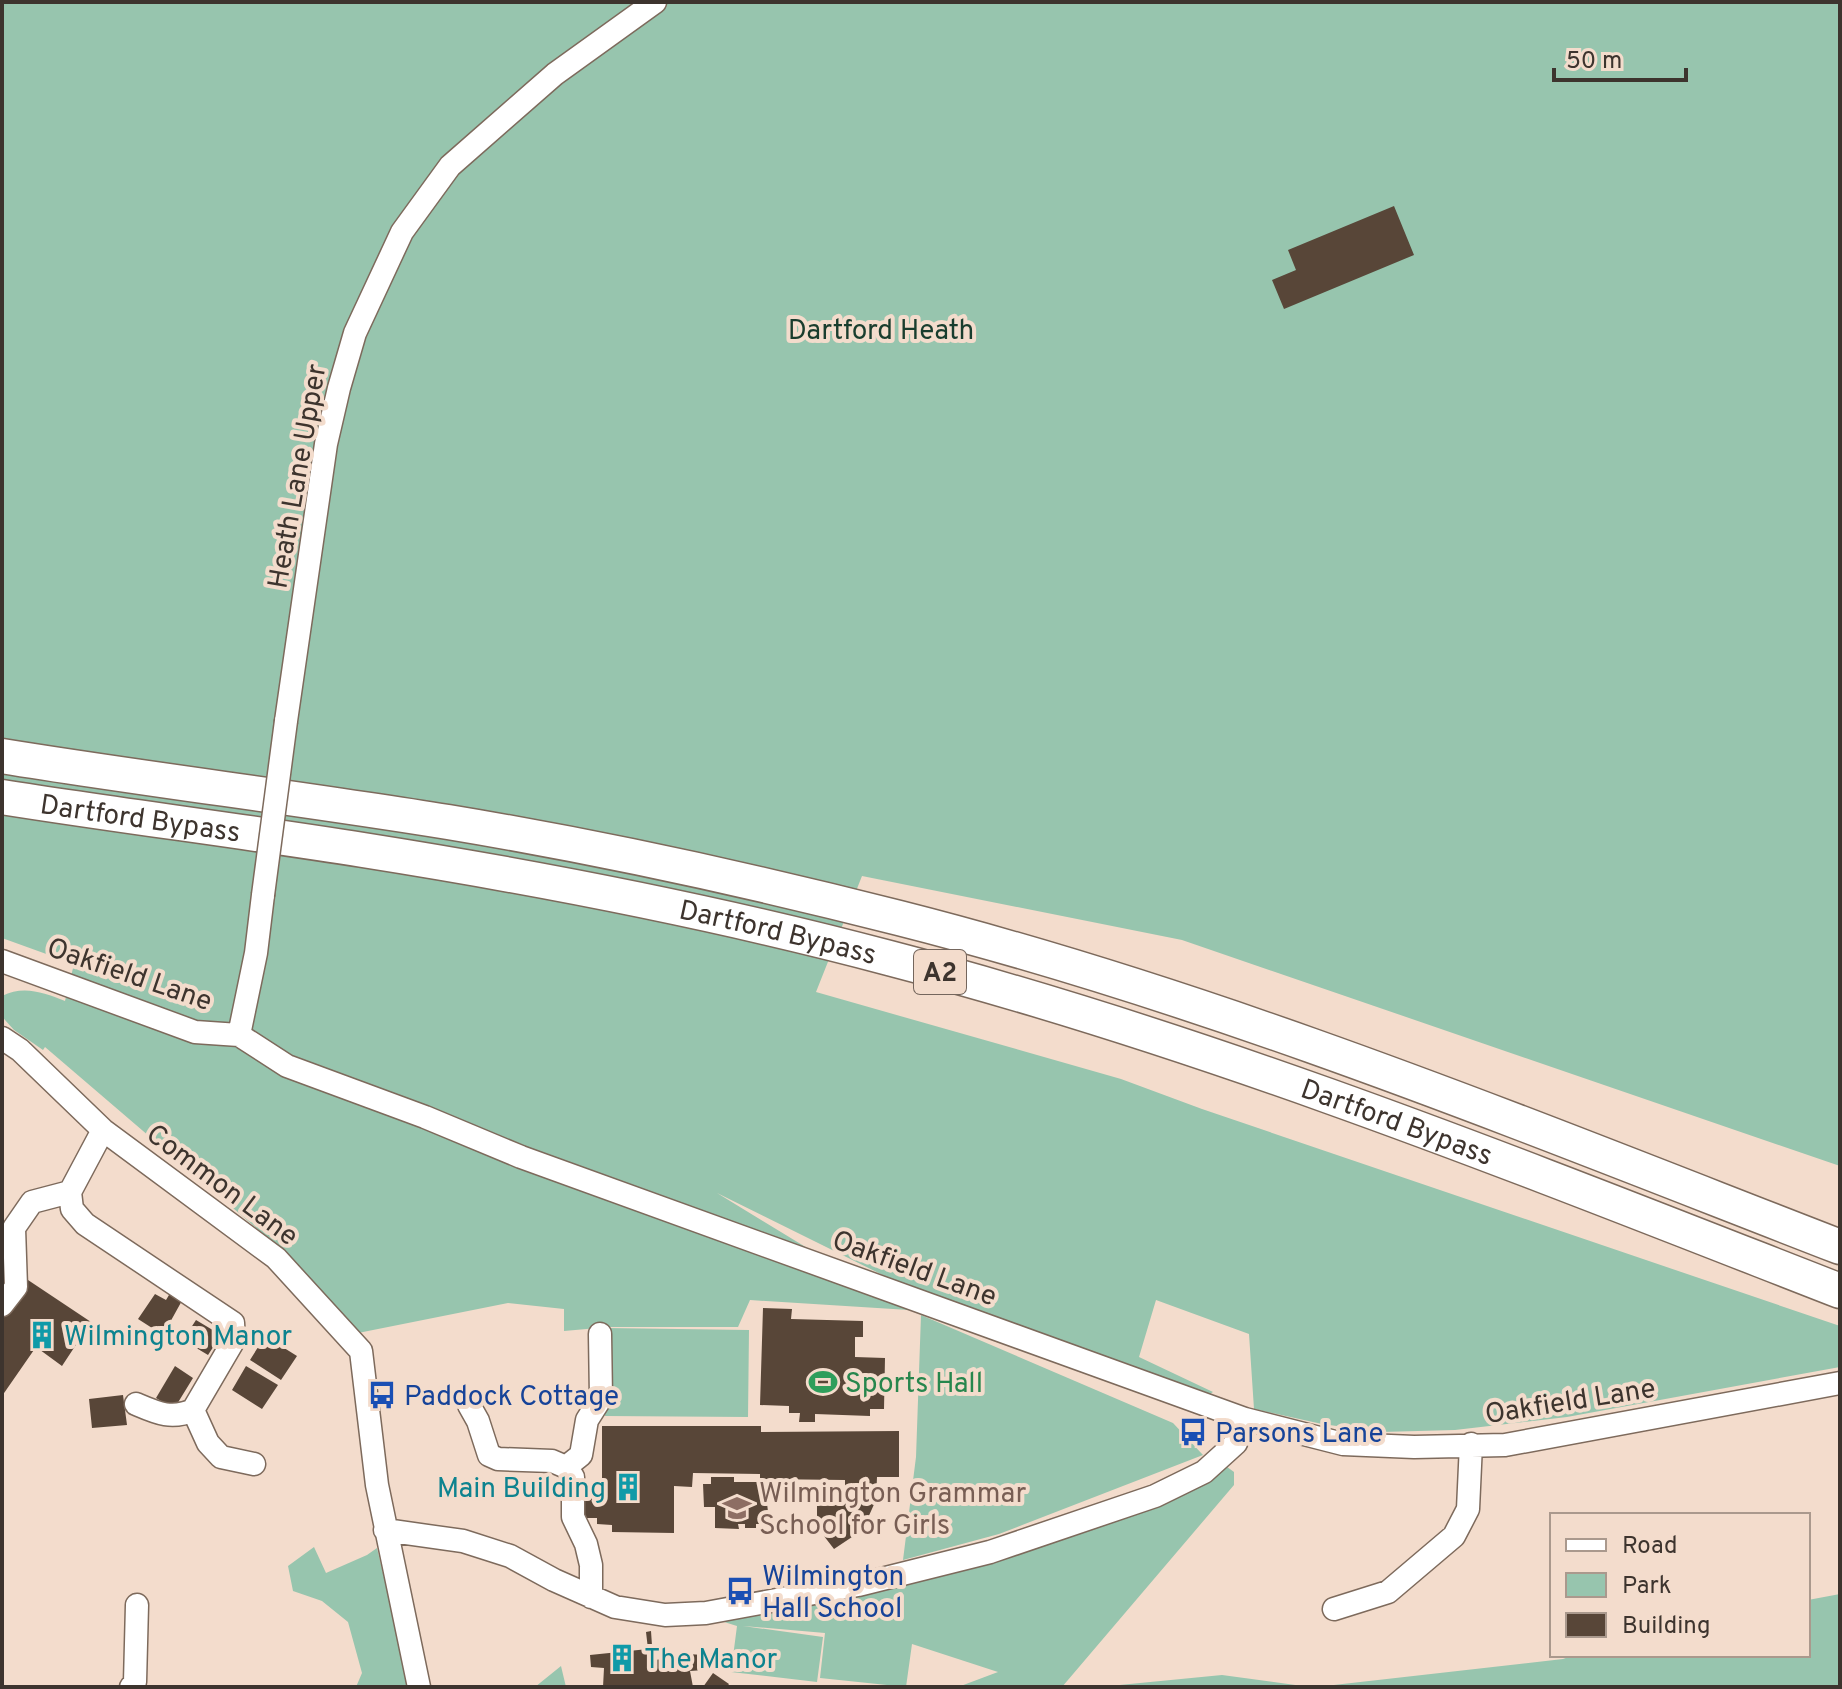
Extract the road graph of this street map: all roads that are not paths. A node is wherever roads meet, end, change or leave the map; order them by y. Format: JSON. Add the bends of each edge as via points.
{"nodes":[{"id":1,"x":655,"y":2,"type":"edge"},
{"id":2,"x":2,"y":756,"type":"edge"},
{"id":3,"x":2,"y":797,"type":"edge"},
{"id":4,"x":2,"y":962,"type":"edge"},
{"id":5,"x":239,"y":1035,"type":"junction"},
{"id":6,"x":2,"y":1038,"type":"edge"},
{"id":7,"x":103,"y":1130,"type":"junction"},
{"id":8,"x":70,"y":1192,"type":"junction"},
{"id":9,"x":1840,"y":1247,"type":"edge"},
{"id":10,"x":1840,"y":1291,"type":"edge"},
{"id":11,"x":2,"y":1305,"type":"edge"},
{"id":12,"x":600,"y":1334,"type":"dead end"},
{"id":13,"x":1840,"y":1383,"type":"edge"},
{"id":14,"x":136,"y":1404,"type":"dead end"},
{"id":15,"x":469,"y":1405,"type":"dead end"},
{"id":16,"x":193,"y":1410,"type":"junction"},
{"id":17,"x":1245,"y":1419,"type":"junction"},
{"id":18,"x":1471,"y":1444,"type":"junction"},
{"id":19,"x":254,"y":1464,"type":"dead end"},
{"id":20,"x":566,"y":1467,"type":"junction"},
{"id":21,"x":385,"y":1530,"type":"junction"},
{"id":22,"x":591,"y":1597,"type":"junction"},
{"id":23,"x":137,"y":1605,"type":"dead end"},
{"id":24,"x":1334,"y":1609,"type":"dead end"},
{"id":25,"x":131,"y":1687,"type":"edge"},
{"id":26,"x":419,"y":1687,"type":"edge"}],
"edges":[{"from":1,"to":5,"type":"street","name":"Heath Lane Upper","bridge":true,"via":[[555,74],[450,166],[402,232],[355,333],[326,444],[256,953]]},
{"from":2,"to":9,"type":"highway","name":"Dartford Bypass","number":"A2","via":[[563,843],[901,918],[1294,1038]]},
{"from":3,"to":10,"type":"highway","name":"Dartford Bypass","number":"A2","via":[[362,850],[612,894],[889,957],[1136,1030],[1386,1116]]},
{"from":4,"to":5,"type":"street","name":"Oakfield Lane","via":[[195,1032]]},
{"from":5,"to":17,"type":"street","name":"Oakfield Lane","via":[[287,1066],[521,1157]]},
{"from":6,"to":7,"type":"street","name":"Common Lane"},
{"from":7,"to":8,"type":"street"},
{"from":7,"to":21,"type":"street","name":"Common Lane","via":[[276,1258],[361,1351]]},
{"from":8,"to":11,"type":"street","via":[[32,1202],[14,1228],[16,1287]]},
{"from":8,"to":16,"type":"street","via":[[72,1209],[85,1224],[233,1323],[234,1340]]},
{"from":12,"to":20,"type":"street","via":[[601,1398],[587,1420],[581,1455]]},
{"from":13,"to":18,"type":"street","name":"Oakfield Lane","via":[[1505,1445]]},
{"from":14,"to":16,"type":"street","via":[[161,1415],[180,1417]]},
{"from":15,"to":20,"type":"street","via":[[489,1455]]},
{"from":16,"to":19,"type":"street","via":[[208,1443],[221,1457]]},
{"from":17,"to":18,"type":"street","name":"Oakfield Lane","via":[[1343,1444]]},
{"from":17,"to":22,"type":"street","via":[[1236,1443],[1204,1472],[1155,1496],[990,1552],[858,1585],[706,1613],[665,1615],[615,1607]]},
{"from":18,"to":24,"type":"street","via":[[1468,1509],[1456,1533],[1388,1592]]},
{"from":20,"to":22,"type":"street","via":[[573,1477],[573,1517],[591,1565]]},
{"from":21,"to":22,"type":"street","via":[[463,1541],[510,1556]]},
{"from":21,"to":26,"type":"street","name":"Common Lane"},
{"from":23,"to":25,"type":"street"}]}
